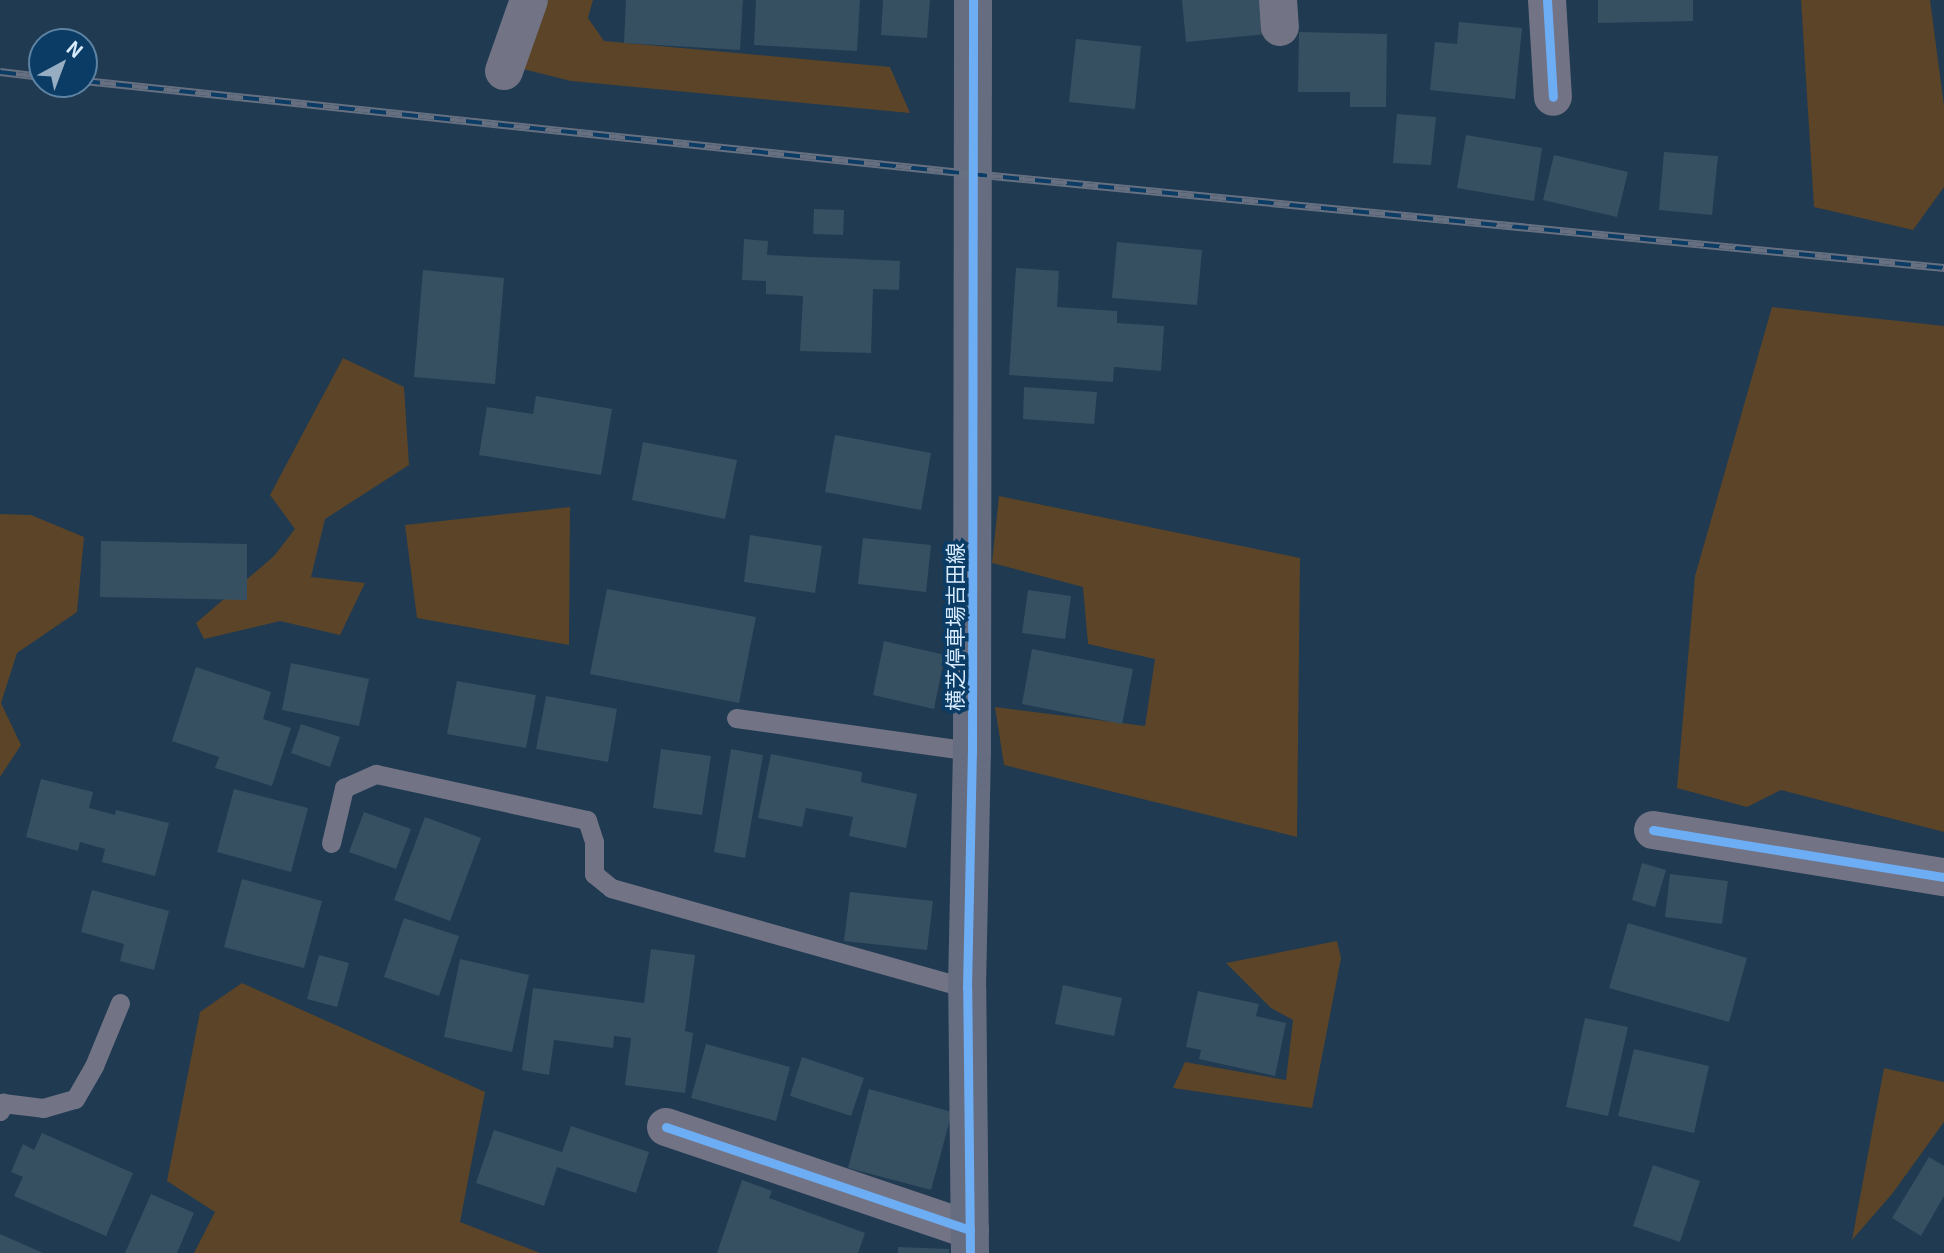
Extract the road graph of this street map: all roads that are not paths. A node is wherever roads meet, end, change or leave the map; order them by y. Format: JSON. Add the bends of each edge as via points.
{"nodes":[{"id":1,"x":529,"y":0,"type":"edge"},
{"id":2,"x":973,"y":0,"type":"edge"},
{"id":3,"x":1548,"y":0,"type":"edge"},
{"id":4,"x":504,"y":71,"type":"dead end"},
{"id":5,"x":1553,"y":97,"type":"dead end"},
{"id":6,"x":736,"y":718,"type":"dead end"},
{"id":7,"x":972,"y":751,"type":"junction"},
{"id":8,"x":1653,"y":830,"type":"dead end"},
{"id":9,"x":331,"y":843,"type":"dead end"},
{"id":10,"x":1944,"y":877,"type":"edge"},
{"id":11,"x":967,"y":988,"type":"junction"},
{"id":12,"x":120,"y":1003,"type":"dead end"},
{"id":13,"x":0,"y":1111,"type":"edge"},
{"id":14,"x":666,"y":1127,"type":"dead end"},
{"id":15,"x":970,"y":1241,"type":"edge"}],
"edges":[{"from":1,"to":4,"type":"street"},
{"from":2,"to":7,"type":"main road","name":"横芝停車場吉田線"},
{"from":3,"to":5,"type":"street"},
{"from":6,"to":7,"type":"lane"},
{"from":7,"to":11,"type":"main road","name":"横芝停車場吉田線"},
{"from":8,"to":10,"type":"street"},
{"from":9,"to":11,"type":"lane","via":[[344,788],[376,774],[587,820],[594,842],[594,874],[611,888]]},
{"from":11,"to":15,"type":"main road","name":"横芝停車場吉田線"},
{"from":12,"to":13,"type":"lane","via":[[75,1099],[43,1108],[4,1103]]},
{"from":14,"to":15,"type":"street"}]}
